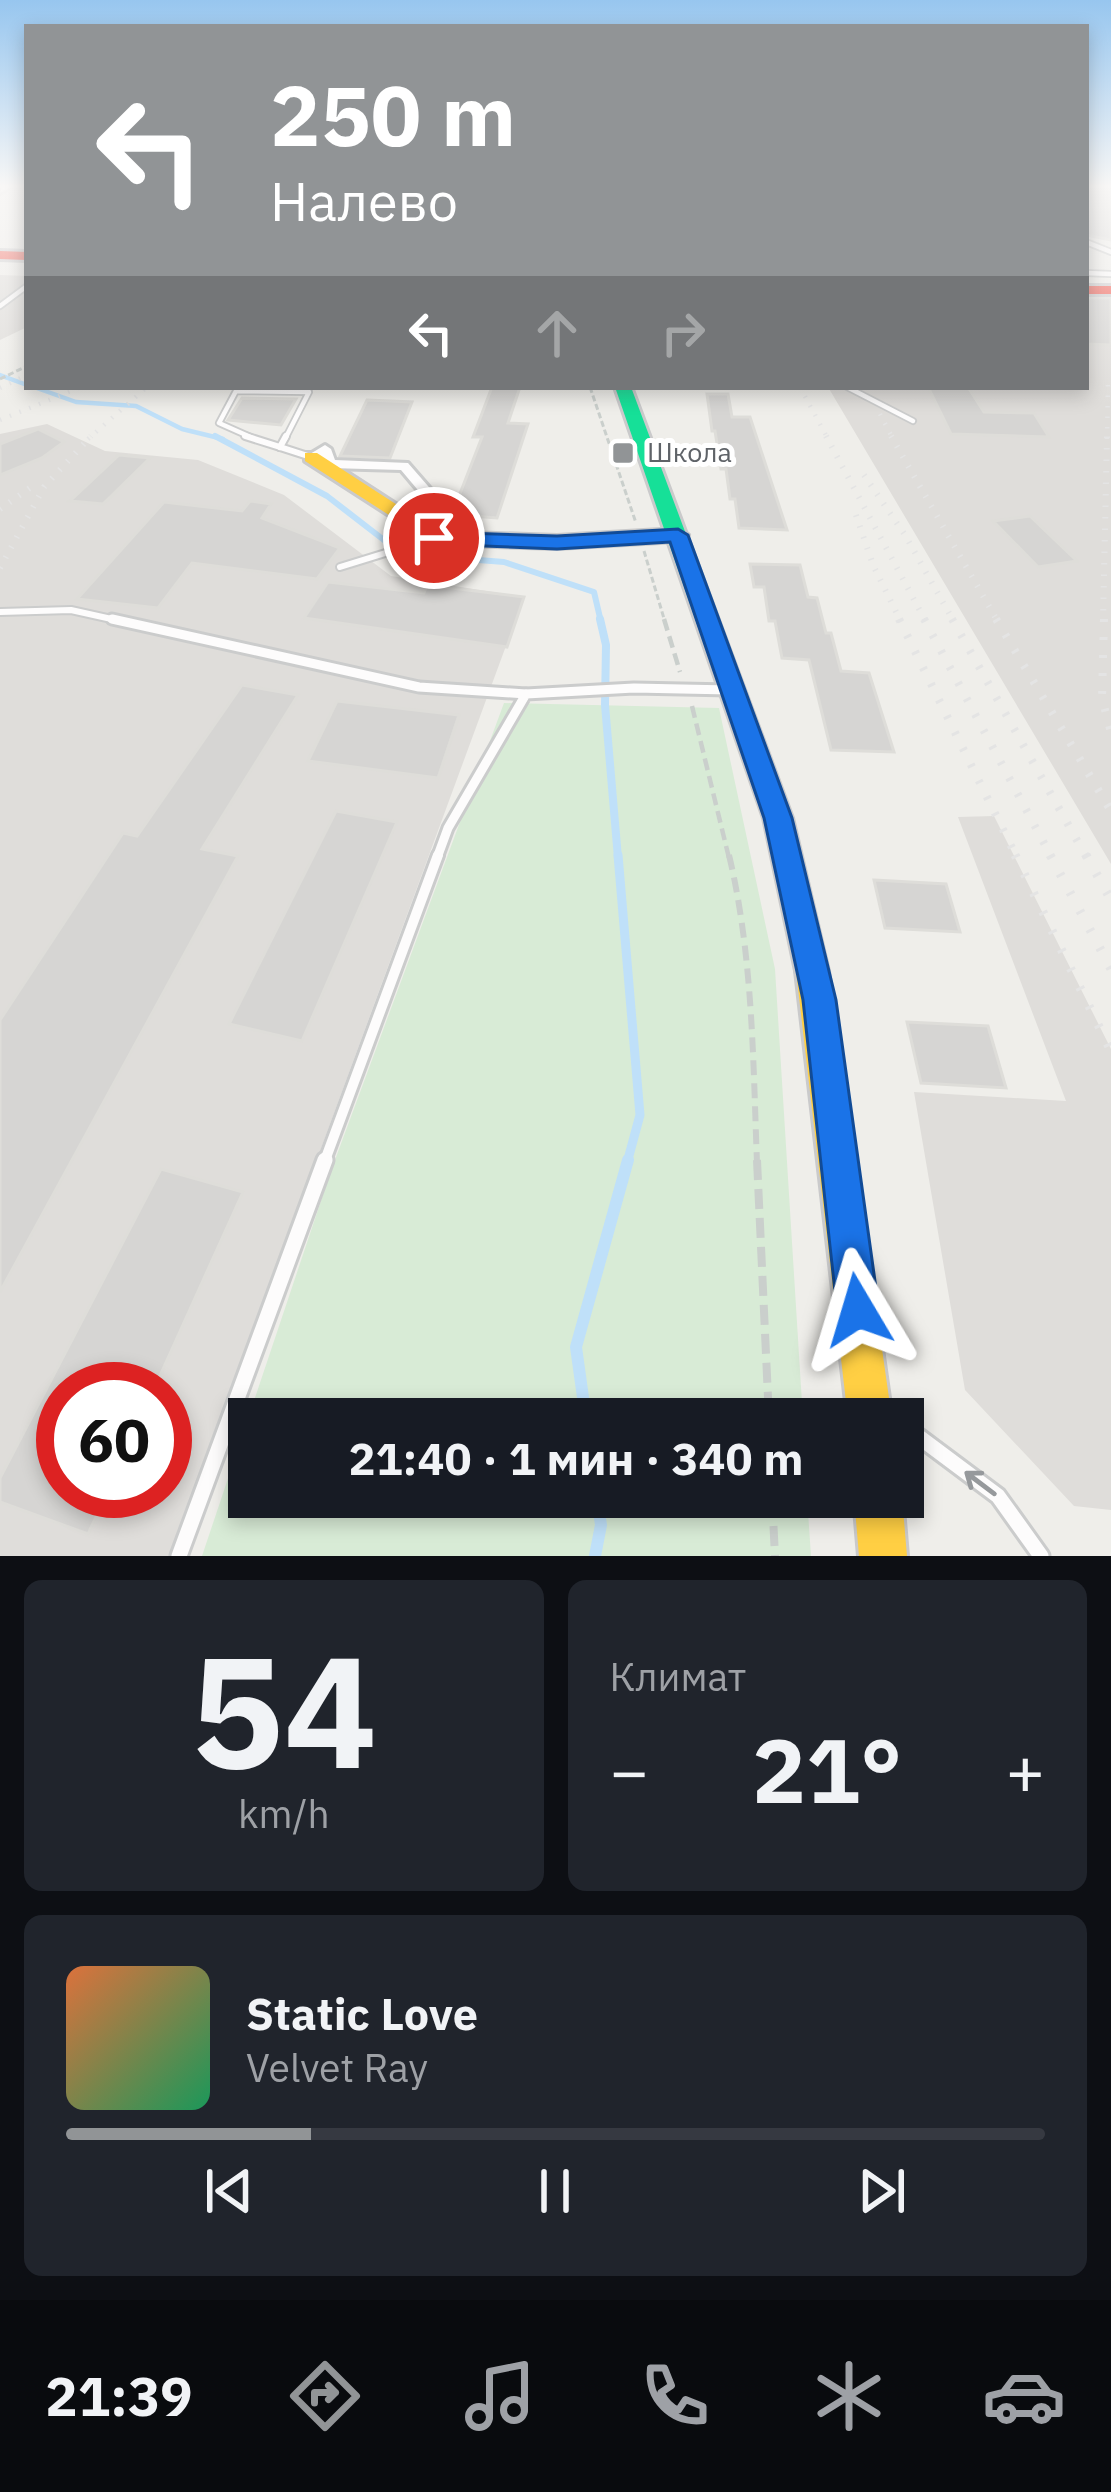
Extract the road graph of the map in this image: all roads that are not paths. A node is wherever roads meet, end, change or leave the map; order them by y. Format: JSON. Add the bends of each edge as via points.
{"nodes":[{"id":1,"x":624,"y":390,"type":"edge"},
{"id":2,"x":854,"y":390,"type":"edge"},
{"id":3,"x":913,"y":421,"type":"dead end"},
{"id":4,"x":280,"y":448,"type":"dead end"},
{"id":5,"x":311,"y":458,"type":"junction"},
{"id":6,"x":678,"y":535,"type":"junction"},
{"id":7,"x":432,"y":536,"type":"junction"},
{"id":8,"x":340,"y":567,"type":"dead end"},
{"id":9,"x":0,"y":612,"type":"edge"},
{"id":10,"x":734,"y":691,"type":"junction"},
{"id":11,"x":526,"y":694,"type":"junction"},
{"id":12,"x":868,"y":1398,"type":"edge"},
{"id":13,"x":924,"y":1441,"type":"edge"},
{"id":14,"x":880,"y":1518,"type":"edge"},
{"id":15,"x":179,"y":1556,"type":"edge"},
{"id":16,"x":884,"y":1556,"type":"edge"},
{"id":17,"x":1041,"y":1556,"type":"edge"}],
"edges":[{"from":1,"to":6,"type":"main road"},
{"from":2,"to":3,"type":"lane"},
{"from":4,"to":5,"type":"lane","via":[[290,429],[300,411],[310,392],[236,391],[219,423],[235,433],[273,445],[292,451]]},
{"from":5,"to":7,"type":"main road"},
{"from":5,"to":7,"type":"street","via":[[325,449],[330,464],[404,466]]},
{"from":6,"to":7,"type":"main road","via":[[557,542]]},
{"from":6,"to":10,"type":"main road"},
{"from":7,"to":8,"type":"lane"},
{"from":9,"to":11,"type":"lane","via":[[71,610],[419,687]]},
{"from":10,"to":11,"type":"lane"},
{"from":10,"to":12,"type":"main road","via":[[778,818],[819,1000]]},
{"from":11,"to":15,"type":"lane","via":[[448,827]]},
{"from":17,"to":13,"type":"lane","one_way":true,"via":[[998,1496]]},
{"from":14,"to":16,"type":"main road"}]}
